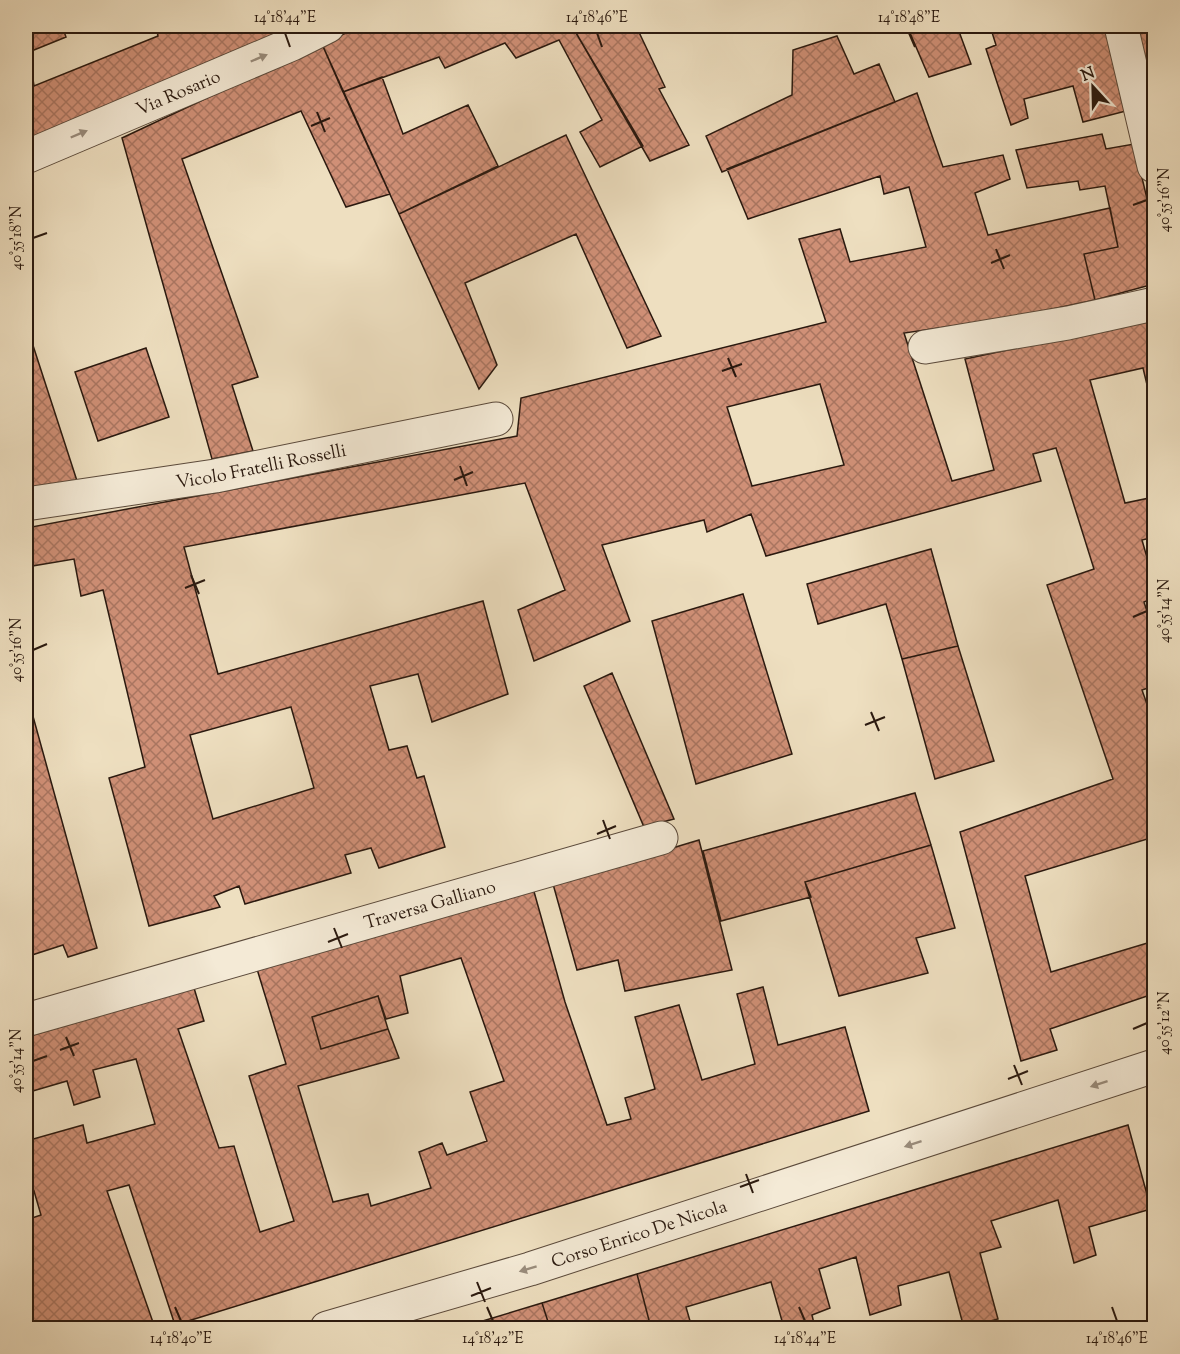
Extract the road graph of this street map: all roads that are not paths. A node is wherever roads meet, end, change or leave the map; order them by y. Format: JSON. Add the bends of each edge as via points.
{"nodes":[{"id":1,"x":328,"y":26,"type":"edge"},
{"id":2,"x":1121,"y":26,"type":"edge"},
{"id":3,"x":1148,"y":106,"type":"edge"},
{"id":4,"x":26,"y":157,"type":"edge"},
{"id":5,"x":1155,"y":166,"type":"edge"},
{"id":6,"x":1155,"y":304,"type":"edge"},
{"id":7,"x":925,"y":347,"type":"dead end"},
{"id":8,"x":496,"y":419,"type":"dead end"},
{"id":9,"x":26,"y":504,"type":"edge"},
{"id":10,"x":661,"y":838,"type":"dead end"},
{"id":11,"x":26,"y":1020,"type":"edge"},
{"id":12,"x":1155,"y":1066,"type":"edge"},
{"id":13,"x":327,"y":1329,"type":"edge"}],
"edges":[{"from":4,"to":1,"type":"street","name":"Via Rosario","one_way":true},
{"from":2,"to":3,"type":"street"},
{"from":3,"to":5,"type":"street"},
{"from":6,"to":7,"type":"street"},
{"from":8,"to":9,"type":"street","name":"Vicolo Fratelli Rosselli","via":[[215,476]]},
{"from":10,"to":11,"type":"street","name":"Traversa Galliano"},
{"from":12,"to":13,"type":"street","name":"Corso Enrico De Nicola","one_way":true,"via":[[541,1265]]}]}
